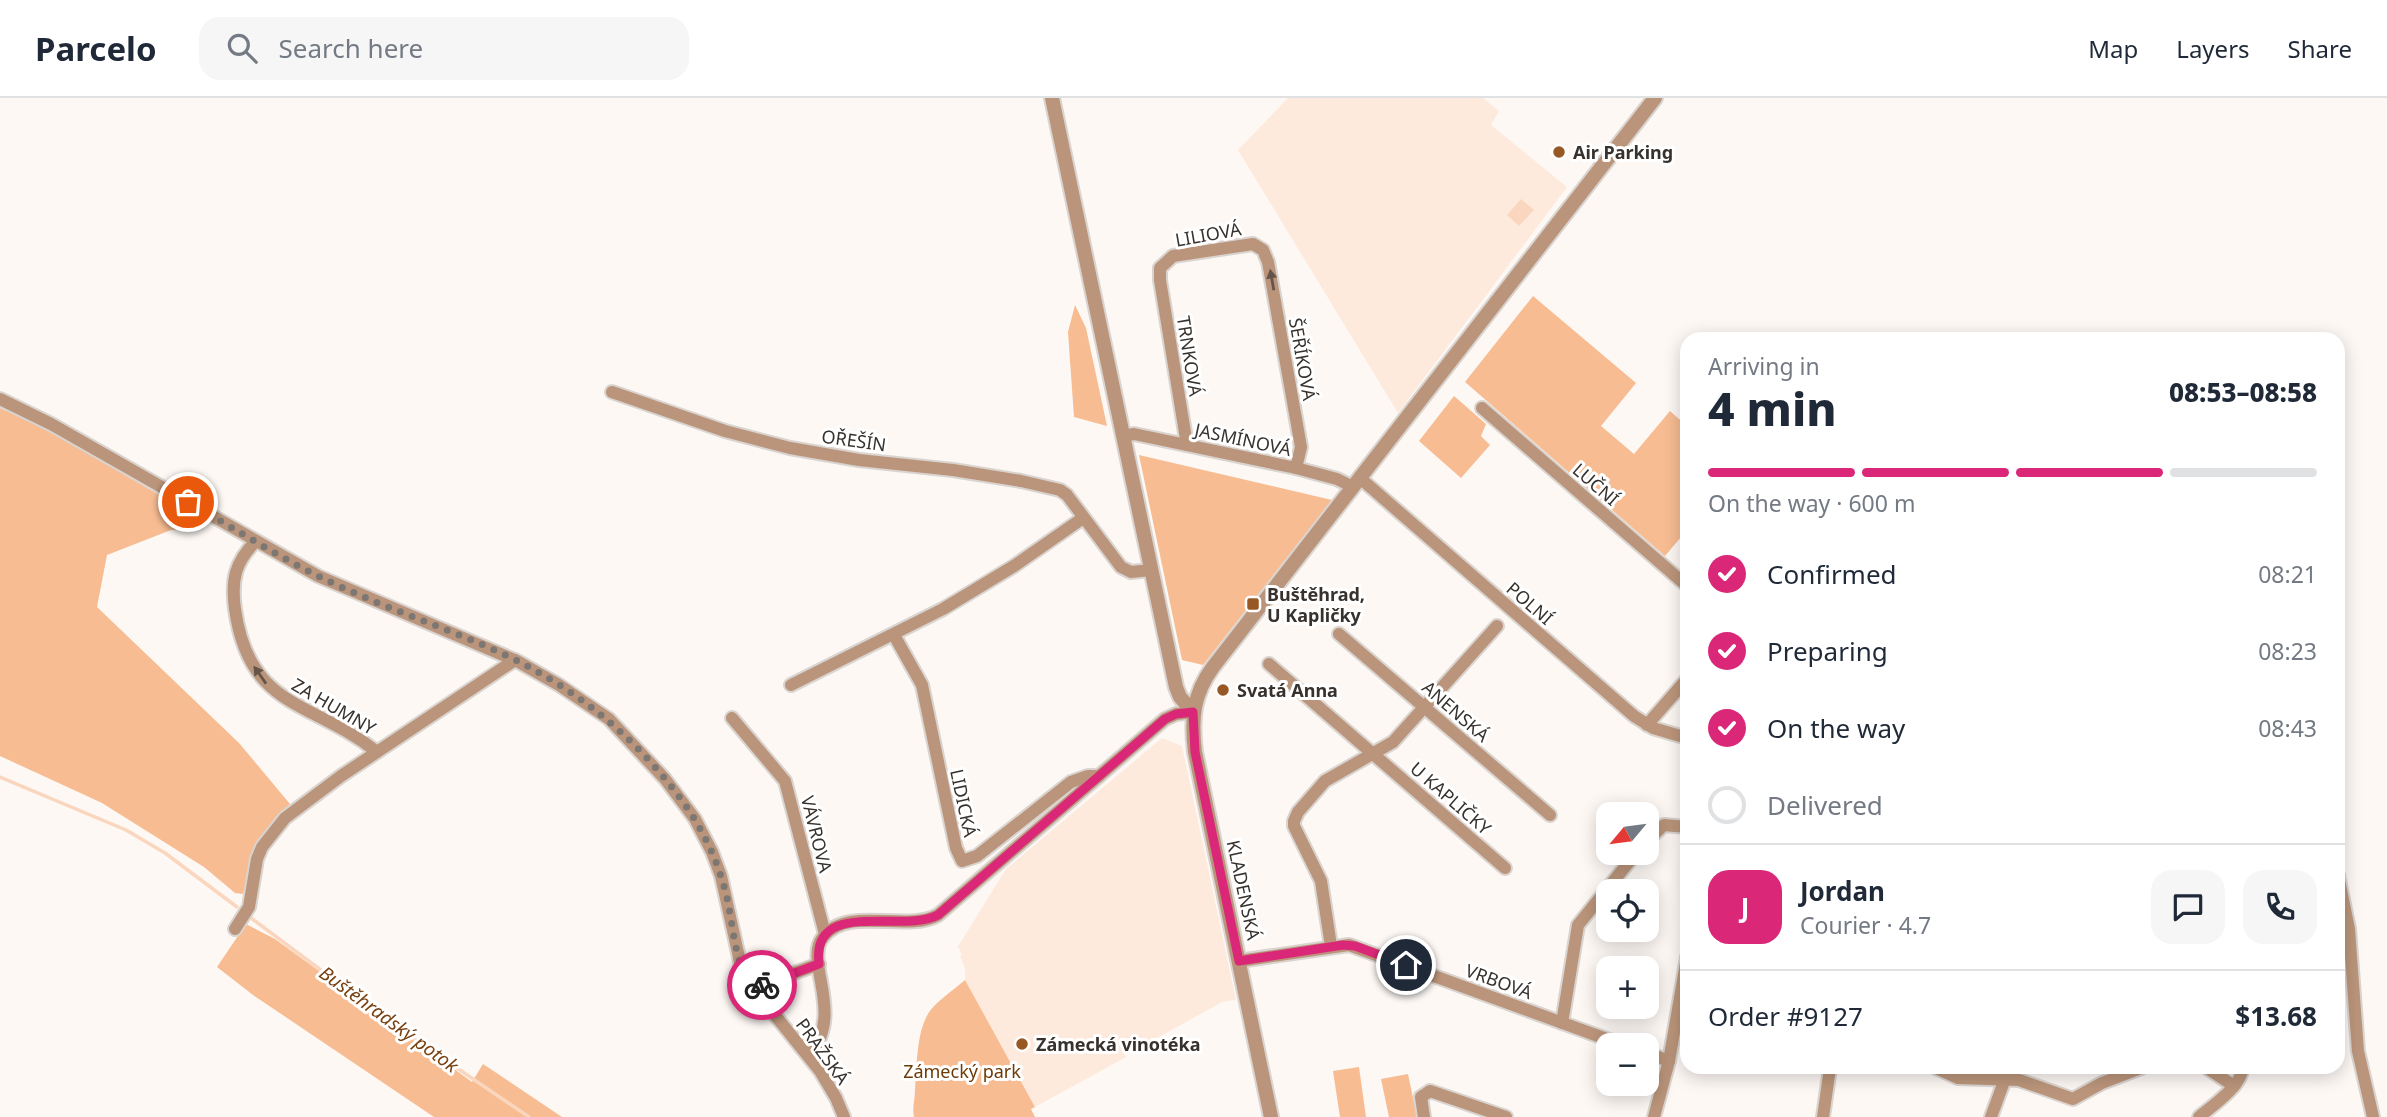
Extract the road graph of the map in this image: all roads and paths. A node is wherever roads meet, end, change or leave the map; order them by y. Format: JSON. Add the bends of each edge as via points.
{"nodes":[{"id":1,"x":1052,"y":98,"type":"edge"},
{"id":2,"x":1655,"y":98,"type":"edge"},
{"id":3,"x":1266,"y":256,"type":"joint"},
{"id":4,"x":1160,"y":273,"type":"joint"},
{"id":5,"x":612,"y":392,"type":"dead end"},
{"id":6,"x":0,"y":399,"type":"edge"},
{"id":7,"x":1482,"y":408,"type":"dead end"},
{"id":8,"x":1123,"y":436,"type":"junction"},
{"id":9,"x":1187,"y":445,"type":"junction"},
{"id":10,"x":1296,"y":468,"type":"junction"},
{"id":11,"x":1357,"y":482,"type":"junction"},
{"id":12,"x":1083,"y":518,"type":"junction"},
{"id":13,"x":256,"y":541,"type":"junction"},
{"id":14,"x":1151,"y":570,"type":"junction"},
{"id":15,"x":1680,"y":580,"type":"edge"},
{"id":16,"x":1496,"y":626,"type":"dead end"},
{"id":17,"x":1339,"y":634,"type":"dead end"},
{"id":18,"x":894,"y":635,"type":"junction"},
{"id":19,"x":515,"y":660,"type":"junction"},
{"id":20,"x":1269,"y":664,"type":"dead end"},
{"id":21,"x":791,"y":685,"type":"dead end"},
{"id":22,"x":1680,"y":687,"type":"edge"},
{"id":23,"x":1425,"y":708,"type":"junction"},
{"id":24,"x":1193,"y":712,"type":"junction"},
{"id":25,"x":732,"y":718,"type":"dead end"},
{"id":26,"x":1647,"y":725,"type":"junction"},
{"id":27,"x":1680,"y":736,"type":"edge"},
{"id":28,"x":377,"y":752,"type":"junction"},
{"id":29,"x":1374,"y":755,"type":"junction"},
{"id":30,"x":1099,"y":776,"type":"junction"},
{"id":31,"x":1550,"y":815,"type":"dead end"},
{"id":32,"x":1680,"y":826,"type":"edge"},
{"id":33,"x":1659,"y":830,"type":"edge"},
{"id":34,"x":1626,"y":865,"type":"edge"},
{"id":35,"x":1505,"y":868,"type":"dead end"},
{"id":36,"x":2345,"y":918,"type":"edge"},
{"id":37,"x":235,"y":929,"type":"dead end"},
{"id":38,"x":825,"y":934,"type":"junction"},
{"id":39,"x":1331,"y":946,"type":"junction"},
{"id":40,"x":1239,"y":961,"type":"junction"},
{"id":41,"x":819,"y":964,"type":"junction"},
{"id":42,"x":753,"y":988,"type":"junction"},
{"id":43,"x":1680,"y":1000,"type":"edge"},
{"id":44,"x":1562,"y":1023,"type":"junction"},
{"id":45,"x":1596,"y":1035,"type":"edge"},
{"id":46,"x":809,"y":1056,"type":"junction"},
{"id":47,"x":1659,"y":1057,"type":"edge"},
{"id":48,"x":1670,"y":1061,"type":"junction"},
{"id":49,"x":1829,"y":1074,"type":"edge"},
{"id":50,"x":1949,"y":1074,"type":"edge"},
{"id":51,"x":2007,"y":1074,"type":"edge"},
{"id":52,"x":2125,"y":1074,"type":"edge"},
{"id":53,"x":2216,"y":1074,"type":"edge"},
{"id":54,"x":2242,"y":1074,"type":"edge"},
{"id":55,"x":2004,"y":1081,"type":"junction"},
{"id":56,"x":2234,"y":1086,"type":"junction"},
{"id":57,"x":844,"y":1117,"type":"edge"},
{"id":58,"x":1271,"y":1117,"type":"edge"},
{"id":59,"x":1424,"y":1117,"type":"edge"},
{"id":60,"x":1506,"y":1117,"type":"edge"},
{"id":61,"x":1654,"y":1117,"type":"edge"},
{"id":62,"x":1823,"y":1117,"type":"edge"},
{"id":63,"x":1991,"y":1117,"type":"edge"},
{"id":64,"x":2199,"y":1117,"type":"edge"},
{"id":65,"x":2373,"y":1117,"type":"edge"}],
"edges":[{"from":1,"to":8,"type":"street"},
{"from":2,"to":11,"type":"street"},
{"from":3,"to":4,"type":"street","name":"LILIOVÁ","via":[[1253,244],[1201,251],[1168,258]]},
{"from":10,"to":3,"type":"street","name":"ŠEŘÍKOVÁ","one_way":true,"via":[[1301,447]]},
{"from":4,"to":9,"type":"street","name":"TRNKOVÁ"},
{"from":5,"to":12,"type":"street","name":"OŘEŠÍN","via":[[790,448],[1051,487],[1064,492]]},
{"from":6,"to":13,"type":"street","name":"PRAŽSKÁ"},
{"from":7,"to":15,"type":"street","name":"LUČNÍ"},
{"from":8,"to":9,"type":"street","name":"JASMÍNOVÁ","via":[[1134,434]]},
{"from":8,"to":14,"type":"street"},
{"from":9,"to":10,"type":"street","name":"JASMÍNOVÁ"},
{"from":10,"to":11,"type":"street","name":"JASMÍNOVÁ"},
{"from":11,"to":24,"type":"street","via":[[1208,673]]},
{"from":11,"to":26,"type":"street","name":"POLNÍ"},
{"from":12,"to":14,"type":"street","name":"OŘEŠÍN","via":[[1121,568]]},
{"from":12,"to":18,"type":"street","via":[[996,577]]},
{"from":13,"to":19,"type":"street","name":"PRAŽSKÁ","via":[[335,584]]},
{"from":28,"to":13,"type":"street","name":"ZA HUMNY","one_way":true,"via":[[279,696],[253,666],[237,623],[233,580],[240,559]]},
{"from":14,"to":24,"type":"street","via":[[1176,687]]},
{"from":16,"to":23,"type":"street"},
{"from":17,"to":23,"type":"street","name":"ANENSKÁ"},
{"from":18,"to":21,"type":"street"},
{"from":18,"to":30,"type":"street","name":"LIDICKÁ","via":[[922,685],[962,861],[977,856],[1071,782]]},
{"from":19,"to":28,"type":"street","name":"ZA HUMNY"},
{"from":19,"to":42,"type":"street","name":"PRAŽSKÁ","via":[[609,719],[686,806],[705,836],[721,876],[740,964]]},
{"from":20,"to":29,"type":"street","name":"U KAPLIČKY"},
{"from":22,"to":26,"type":"street"},
{"from":23,"to":29,"type":"street","via":[[1391,745]]},
{"from":23,"to":31,"type":"street","name":"ANENSKÁ"},
{"from":24,"to":30,"type":"street","name":"LIDICKÁ","via":[[1165,719]]},
{"from":24,"to":40,"type":"street","name":"KLADENSKÁ","via":[[1195,752]]},
{"from":25,"to":38,"type":"street","name":"VÁVROVA","via":[[785,781]]},
{"from":26,"to":27,"type":"street","name":"POLNÍ"},
{"from":28,"to":37,"type":"street","name":"ZA HUMNY","via":[[275,829],[257,859],[249,907]]},
{"from":29,"to":35,"type":"street","name":"U KAPLIČKY"},
{"from":29,"to":39,"type":"street","via":[[1330,777],[1294,821],[1321,881]]},
{"from":30,"to":38,"type":"street","name":"LIDICKÁ","via":[[938,915],[925,921],[849,922]]},
{"from":32,"to":33,"type":"street","via":[[1664,825]]},
{"from":34,"to":44,"type":"street","via":[[1578,925]]},
{"from":36,"to":65,"type":"street","via":[[2356,1042]]},
{"from":38,"to":41,"type":"street","via":[[818,948]]},
{"from":39,"to":40,"type":"street","name":"VRBOVÁ"},
{"from":39,"to":44,"type":"street","name":"VRBOVÁ","via":[[1355,946]]},
{"from":40,"to":58,"type":"street","name":"KLADENSKÁ"},
{"from":41,"to":42,"type":"street"},
{"from":41,"to":46,"type":"street","via":[[825,1020],[819,1043]]},
{"from":42,"to":46,"type":"street","name":"PRAŽSKÁ"},
{"from":43,"to":48,"type":"street"},
{"from":44,"to":45,"type":"street","name":"VRBOVÁ"},
{"from":46,"to":57,"type":"street","name":"PRAŽSKÁ"},
{"from":47,"to":48,"type":"street"},
{"from":48,"to":61,"type":"street"},
{"from":49,"to":62,"type":"street"},
{"from":50,"to":55,"type":"street"},
{"from":51,"to":55,"type":"street"},
{"from":52,"to":55,"type":"street","via":[[2073,1099],[2019,1080]]},
{"from":53,"to":56,"type":"street"},
{"from":54,"to":56,"type":"street"},
{"from":55,"to":63,"type":"street"},
{"from":56,"to":64,"type":"street"},
{"from":59,"to":60,"type":"street","via":[[1421,1097],[1430,1091]]}]}
